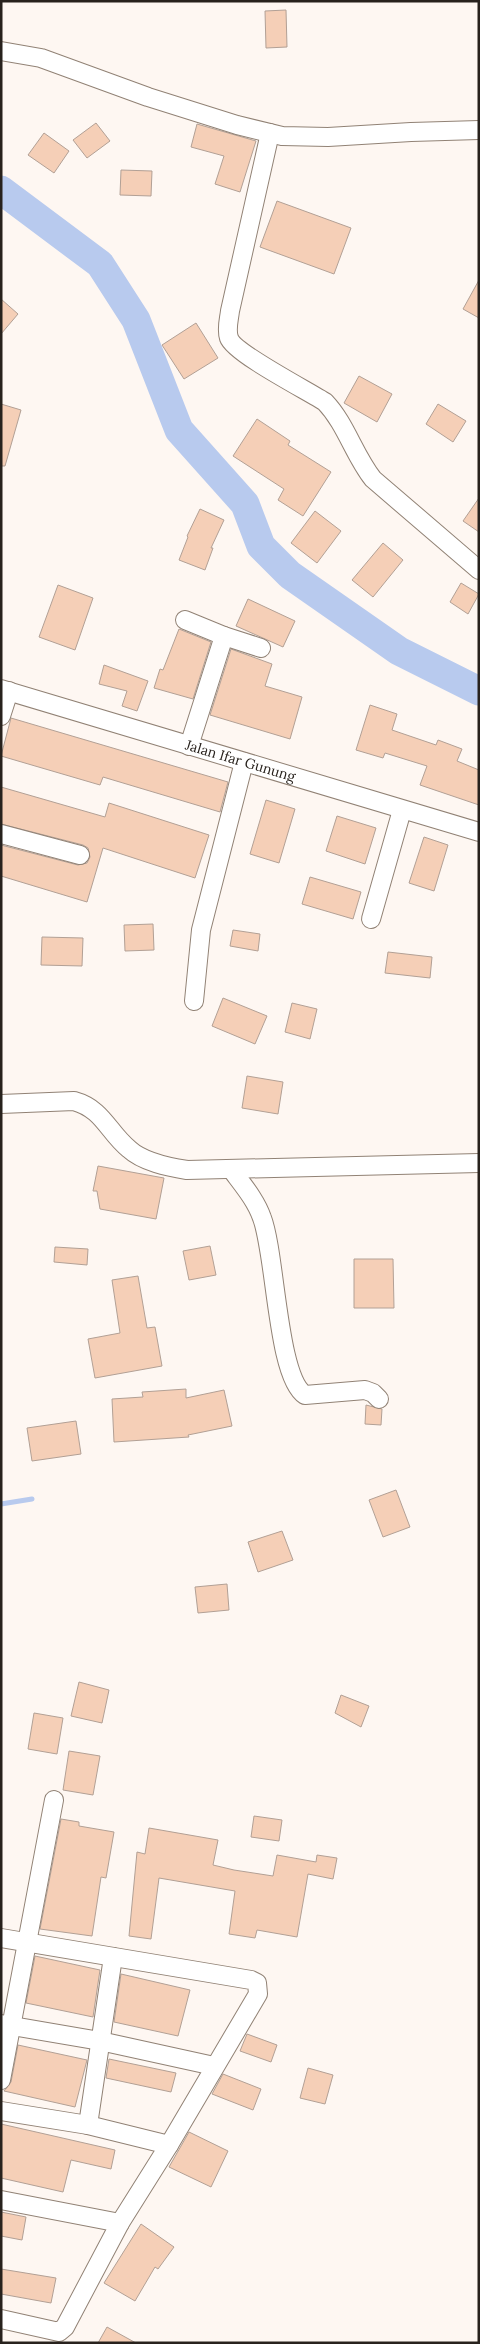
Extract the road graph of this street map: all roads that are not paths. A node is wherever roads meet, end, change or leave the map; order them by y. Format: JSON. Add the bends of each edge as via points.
{"nodes":[{"id":1,"x":1,"y":51,"type":"edge"},
{"id":2,"x":479,"y":130,"type":"edge"},
{"id":3,"x":270,"y":133,"type":"junction"},
{"id":4,"x":479,"y":570,"type":"edge"},
{"id":5,"x":185,"y":620,"type":"dead end"},
{"id":6,"x":224,"y":636,"type":"junction"},
{"id":7,"x":261,"y":648,"type":"dead end"},
{"id":8,"x":5,"y":690,"type":"edge"},
{"id":9,"x":1,"y":716,"type":"edge"},
{"id":10,"x":189,"y":746,"type":"junction"},
{"id":11,"x":244,"y":762,"type":"junction"},
{"id":12,"x":402,"y":810,"type":"junction"},
{"id":13,"x":479,"y":832,"type":"edge"},
{"id":14,"x":1,"y":834,"type":"edge"},
{"id":15,"x":80,"y":855,"type":"dead end"},
{"id":16,"x":371,"y":919,"type":"dead end"},
{"id":17,"x":194,"y":1001,"type":"dead end"},
{"id":18,"x":1,"y":1104,"type":"edge"},
{"id":19,"x":479,"y":1163,"type":"edge"},
{"id":20,"x":231,"y":1169,"type":"junction"},
{"id":21,"x":379,"y":1399,"type":"dead end"},
{"id":22,"x":54,"y":1800,"type":"dead end"},
{"id":23,"x":1,"y":1938,"type":"edge"},
{"id":24,"x":26,"y":1942,"type":"junction"},
{"id":25,"x":113,"y":1957,"type":"junction"},
{"id":26,"x":6,"y":2025,"type":"edge"},
{"id":27,"x":100,"y":2041,"type":"junction"},
{"id":28,"x":214,"y":2066,"type":"junction"},
{"id":29,"x":1,"y":2080,"type":"edge"},
{"id":30,"x":1,"y":2111,"type":"edge"},
{"id":31,"x":88,"y":2125,"type":"junction"},
{"id":32,"x":169,"y":2145,"type":"junction"},
{"id":33,"x":1,"y":2200,"type":"edge"},
{"id":34,"x":120,"y":2224,"type":"junction"},
{"id":35,"x":1,"y":2319,"type":"edge"}],
"edges":[{"from":1,"to":3,"type":"street","via":[[41,58],[148,97]]},
{"from":2,"to":3,"type":"street","via":[[328,137]]},
{"from":3,"to":4,"type":"street","via":[[230,311],[229,339],[249,357],[325,402],[334,412],[360,463],[373,479]]},
{"from":5,"to":6,"type":"street"},
{"from":6,"to":7,"type":"street"},
{"from":6,"to":10,"type":"street"},
{"from":8,"to":9,"type":"street"},
{"from":8,"to":10,"type":"street","name":"Jalan Ifar Gunung"},
{"from":10,"to":11,"type":"street","name":"Jalan Ifar Gunung"},
{"from":11,"to":12,"type":"street","name":"Jalan Ifar Gunung"},
{"from":11,"to":17,"type":"street","via":[[201,930]]},
{"from":12,"to":13,"type":"street","name":"Jalan Ifar Gunung"},
{"from":12,"to":16,"type":"street"},
{"from":14,"to":15,"type":"street"},
{"from":18,"to":20,"type":"street","via":[[74,1101],[93,1108],[128,1150],[139,1156],[187,1170]]},
{"from":19,"to":20,"type":"street"},
{"from":20,"to":21,"type":"street","via":[[262,1217],[285,1353],[300,1392],[305,1395],[365,1390],[373,1392]]},
{"from":22,"to":24,"type":"street"},
{"from":23,"to":24,"type":"street"},
{"from":24,"to":25,"type":"street"},
{"from":24,"to":26,"type":"street"},
{"from":25,"to":27,"type":"street"},
{"from":25,"to":28,"type":"street","via":[[257,1982],[258,1994]]},
{"from":26,"to":27,"type":"street"},
{"from":26,"to":29,"type":"street"},
{"from":27,"to":28,"type":"street"},
{"from":27,"to":31,"type":"street"},
{"from":28,"to":32,"type":"street"},
{"from":30,"to":31,"type":"street"},
{"from":31,"to":32,"type":"street"},
{"from":32,"to":34,"type":"street"},
{"from":33,"to":34,"type":"street"},
{"from":34,"to":35,"type":"street","via":[[63,2329],[59,2332]]}]}
